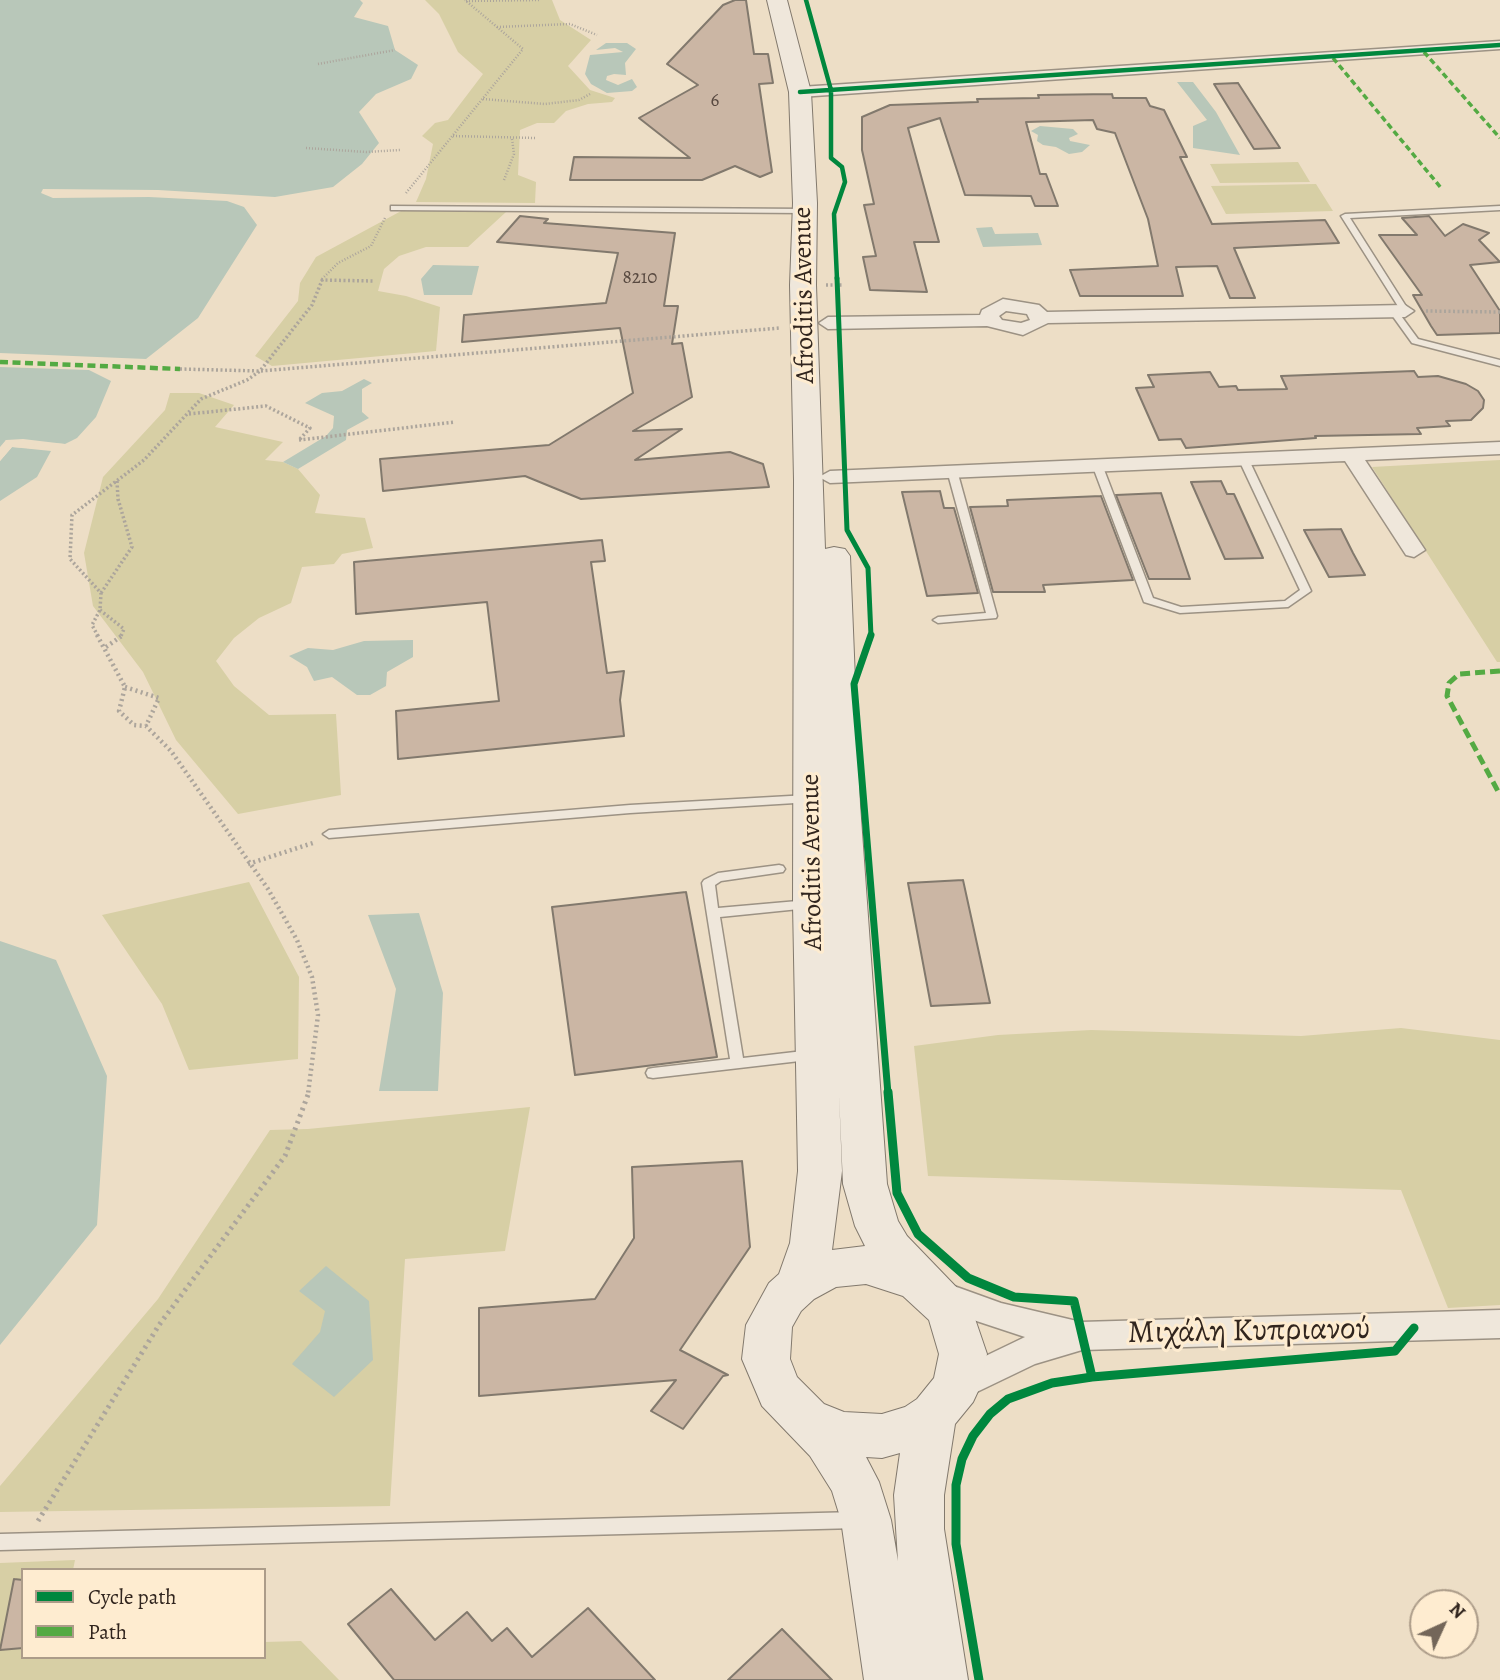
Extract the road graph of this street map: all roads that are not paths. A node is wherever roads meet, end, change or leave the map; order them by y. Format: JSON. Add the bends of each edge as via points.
{"nodes":[{"id":1,"x":777,"y":0,"type":"edge"},
{"id":2,"x":795,"y":0,"type":"edge"},
{"id":3,"x":1500,"y":45,"type":"edge"},
{"id":4,"x":809,"y":92,"type":"junction"},
{"id":5,"x":394,"y":208,"type":"road end"},
{"id":6,"x":1500,"y":208,"type":"edge"},
{"id":7,"x":805,"y":211,"type":"junction"},
{"id":8,"x":1399,"y":311,"type":"junction"},
{"id":9,"x":824,"y":324,"type":"junction"},
{"id":10,"x":1500,"y":363,"type":"edge"},
{"id":11,"x":1500,"y":448,"type":"edge"},
{"id":12,"x":1351,"y":455,"type":"junction"},
{"id":13,"x":1244,"y":460,"type":"junction"},
{"id":14,"x":1098,"y":467,"type":"junction"},
{"id":15,"x":953,"y":474,"type":"junction"},
{"id":16,"x":830,"y":477,"type":"junction"},
{"id":17,"x":1413,"y":550,"type":"dead end"},
{"id":18,"x":937,"y":620,"type":"dead end"},
{"id":19,"x":812,"y":798,"type":"junction"},
{"id":20,"x":329,"y":834,"type":"road end"},
{"id":21,"x":779,"y":869,"type":"dead end"},
{"id":22,"x":812,"y":904,"type":"junction"},
{"id":23,"x":712,"y":912,"type":"junction"},
{"id":24,"x":818,"y":1055,"type":"junction"},
{"id":25,"x":737,"y":1063,"type":"junction"},
{"id":26,"x":653,"y":1073,"type":"dead end"},
{"id":27,"x":798,"y":1285,"type":"junction"},
{"id":28,"x":926,"y":1287,"type":"junction"},
{"id":29,"x":1500,"y":1324,"type":"edge"},
{"id":30,"x":1082,"y":1336,"type":"junction"},
{"id":31,"x":945,"y":1401,"type":"junction"},
{"id":32,"x":806,"y":1418,"type":"junction"},
{"id":33,"x":866,"y":1520,"type":"junction"},
{"id":34,"x":0,"y":1542,"type":"edge"},
{"id":35,"x":891,"y":1680,"type":"edge"},
{"id":36,"x":940,"y":1680,"type":"edge"}],
"edges":[{"from":1,"to":4,"type":"main road","name":"Afroditis Avenue"},
{"from":2,"to":4,"type":"main road","name":"Afroditis Avenue"},
{"from":3,"to":4,"type":"street"},
{"from":4,"to":7,"type":"main road","name":"Afroditis Avenue"},
{"from":4,"to":9,"type":"main road","name":"Afroditis Avenue"},
{"from":5,"to":7,"type":"lane"},
{"from":6,"to":8,"type":"lane","via":[[1345,216]]},
{"from":7,"to":9,"type":"main road","name":"Afroditis Avenue"},
{"from":8,"to":9,"type":"street","via":[[1040,318],[1035,326],[1023,330],[1001,327],[990,320]]},
{"from":8,"to":10,"type":"lane","via":[[1415,341]]},
{"from":9,"to":16,"type":"main road","name":"Afroditis Avenue"},
{"from":9,"to":19,"type":"main road","name":"Afroditis Avenue"},
{"from":11,"to":12,"type":"street"},
{"from":12,"to":13,"type":"street"},
{"from":12,"to":17,"type":"street"},
{"from":13,"to":14,"type":"street"},
{"from":13,"to":14,"type":"lane","via":[[1306,591],[1289,604],[1180,610],[1148,600]]},
{"from":14,"to":15,"type":"street"},
{"from":15,"to":16,"type":"street"},
{"from":15,"to":18,"type":"lane","via":[[992,616]]},
{"from":16,"to":28,"type":"main road","name":"Afroditis Avenue","via":[[842,804],[865,1184],[877,1226]]},
{"from":19,"to":20,"type":"lane"},
{"from":19,"to":22,"type":"main road","name":"Afroditis Avenue"},
{"from":21,"to":23,"type":"lane","via":[[712,879],[708,883]]},
{"from":22,"to":23,"type":"lane"},
{"from":22,"to":24,"type":"main road","name":"Afroditis Avenue"},
{"from":23,"to":25,"type":"lane"},
{"from":24,"to":25,"type":"lane"},
{"from":24,"to":27,"type":"main road","name":"Afroditis Avenue","via":[[819,1195],[812,1243]]},
{"from":25,"to":26,"type":"lane"},
{"from":27,"to":28,"type":"main road","via":[[830,1269],[866,1265],[885,1268]]},
{"from":27,"to":32,"type":"main road","name":"Afroditis Avenue","via":[[780,1303],[769,1325],[766,1359],[779,1391]]},
{"from":28,"to":30,"type":"street","name":"Μιχάλη Κυπριανού","via":[[1000,1318]]},
{"from":28,"to":31,"type":"main road","name":"Afroditis Avenue","via":[[955,1321],[960,1337],[961,1371]]},
{"from":29,"to":30,"type":"street","name":"Μιχάλη Κυπριανού"},
{"from":30,"to":31,"type":"street","name":"Μιχάλη Κυπριανού","via":[[1027,1352]]},
{"from":31,"to":32,"type":"main road","via":[[901,1432],[862,1437],[823,1428]]},
{"from":31,"to":36,"type":"main road","name":"Afroditis Avenue","via":[[922,1459],[919,1529]]},
{"from":32,"to":33,"type":"main road","name":"Afroditis Avenue","via":[[827,1440],[854,1482]]},
{"from":33,"to":34,"type":"lane"},
{"from":33,"to":35,"type":"main road","name":"Afroditis Avenue"}]}
